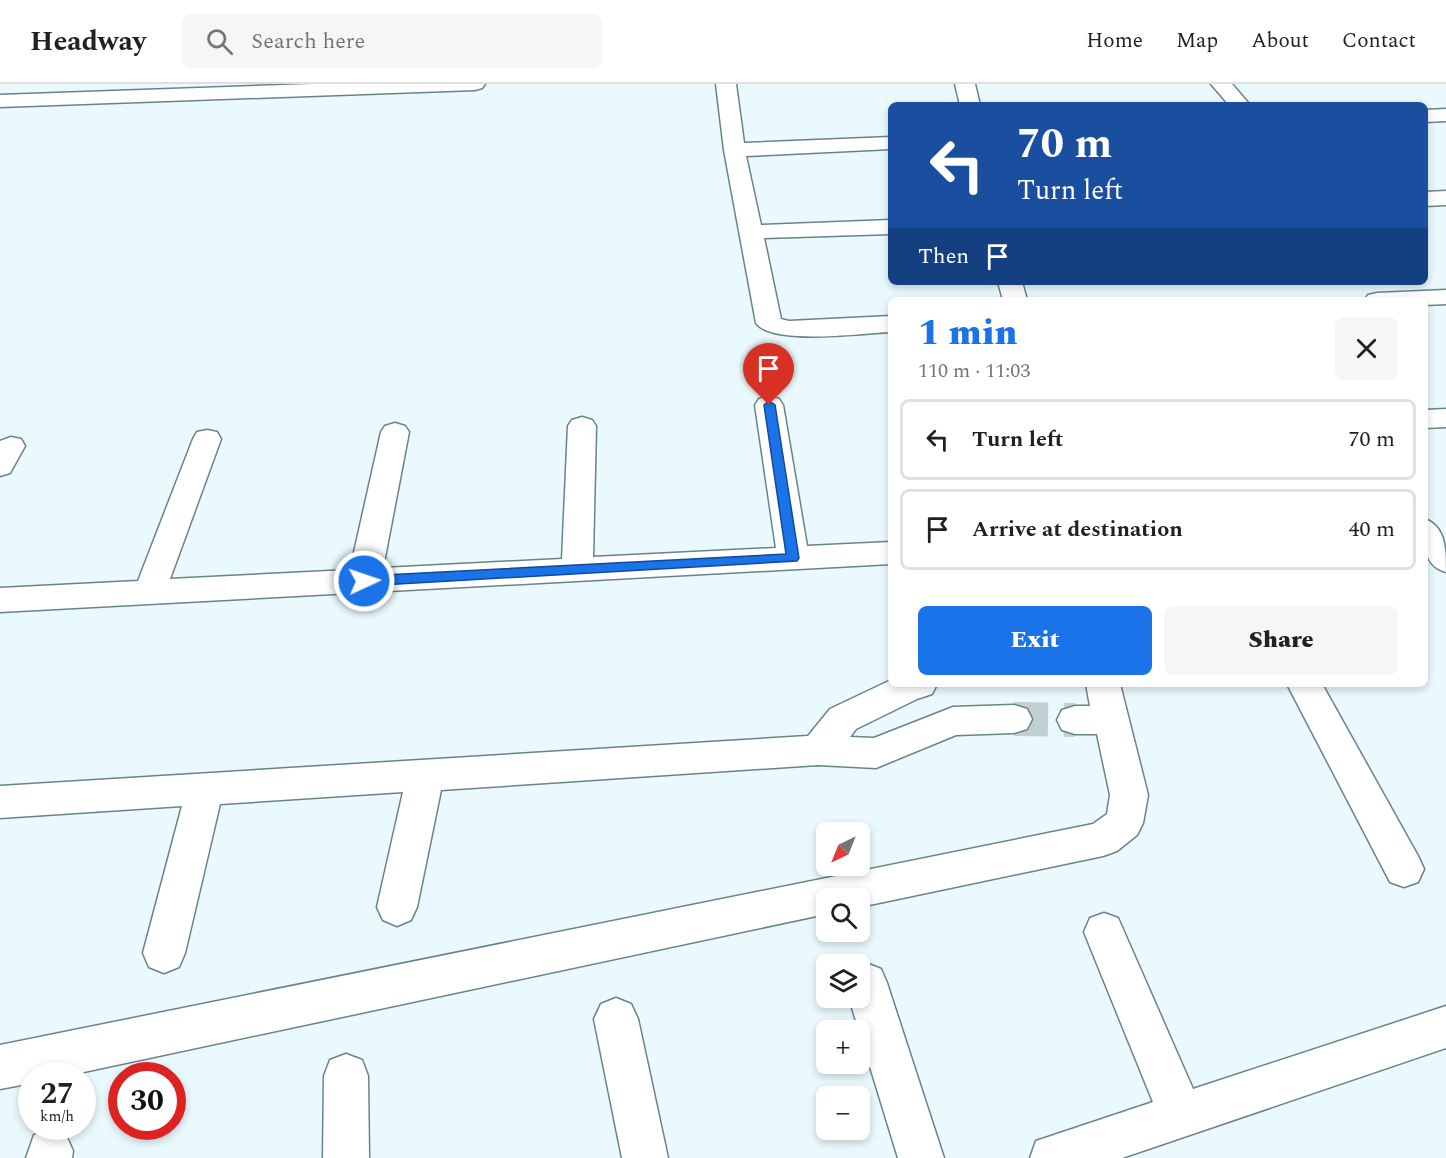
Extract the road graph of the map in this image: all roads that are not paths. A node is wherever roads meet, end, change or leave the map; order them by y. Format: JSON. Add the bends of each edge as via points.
{"nodes":[{"id":1,"x":475,"y":84,"type":"edge"},
{"id":2,"x":726,"y":84,"type":"edge"},
{"id":3,"x":965,"y":84,"type":"edge"},
{"id":4,"x":1221,"y":84,"type":"edge"},
{"id":5,"x":341,"y":86,"type":"edge"},
{"id":6,"x":204,"y":89,"type":"edge"},
{"id":7,"x":65,"y":92,"type":"edge"},
{"id":8,"x":0,"y":101,"type":"edge"},
{"id":9,"x":969,"y":102,"type":"edge"},
{"id":10,"x":1237,"y":102,"type":"edge"},
{"id":11,"x":1446,"y":115,"type":"edge"},
{"id":12,"x":1428,"y":116,"type":"edge"},
{"id":13,"x":888,"y":143,"type":"edge"},
{"id":14,"x":734,"y":150,"type":"junction"},
{"id":15,"x":1446,"y":198,"type":"edge"},
{"id":16,"x":1428,"y":199,"type":"edge"},
{"id":17,"x":888,"y":227,"type":"edge"},
{"id":18,"x":751,"y":232,"type":"junction"},
{"id":19,"x":1400,"y":290,"type":"edge"},
{"id":20,"x":1384,"y":297,"type":"edge"},
{"id":21,"x":1446,"y":297,"type":"edge"},
{"id":22,"x":888,"y":324,"type":"edge"},
{"id":23,"x":769,"y":405,"type":"dead end"},
{"id":24,"x":1446,"y":417,"type":"edge"},
{"id":25,"x":1428,"y":419,"type":"edge"},
{"id":26,"x":582,"y":426,"type":"dead end"},
{"id":27,"x":395,"y":432,"type":"dead end"},
{"id":28,"x":207,"y":439,"type":"dead end"},
{"id":29,"x":1428,"y":534,"type":"edge"},
{"id":30,"x":888,"y":553,"type":"edge"},
{"id":31,"x":793,"y":558,"type":"junction"},
{"id":32,"x":1446,"y":561,"type":"edge"},
{"id":33,"x":577,"y":569,"type":"junction"},
{"id":34,"x":364,"y":581,"type":"junction"},
{"id":35,"x":149,"y":592,"type":"junction"},
{"id":36,"x":0,"y":600,"type":"edge"},
{"id":37,"x":908,"y":687,"type":"edge"},
{"id":38,"x":1306,"y":687,"type":"edge"},
{"id":39,"x":1097,"y":708,"type":"edge"},
{"id":40,"x":1014,"y":719,"type":"tunnel mouth"},
{"id":41,"x":818,"y":750,"type":"junction"},
{"id":42,"x":425,"y":775,"type":"junction"},
{"id":43,"x":206,"y":789,"type":"junction"},
{"id":44,"x":0,"y":802,"type":"edge"},
{"id":45,"x":1404,"y":869,"type":"dead end"},
{"id":46,"x":397,"y":907,"type":"dead end"},
{"id":47,"x":1104,"y":932,"type":"dead end"},
{"id":48,"x":164,"y":954,"type":"dead end"},
{"id":49,"x":870,"y":996,"type":"edge"},
{"id":50,"x":616,"y":1019,"type":"dead end"},
{"id":51,"x":1446,"y":1027,"type":"edge"},
{"id":52,"x":0,"y":1067,"type":"edge"},
{"id":53,"x":346,"y":1076,"type":"dead end"},
{"id":54,"x":1182,"y":1115,"type":"junction"},
{"id":55,"x":346,"y":1158,"type":"edge"},
{"id":56,"x":645,"y":1158,"type":"edge"},
{"id":57,"x":921,"y":1158,"type":"edge"},
{"id":58,"x":1053,"y":1158,"type":"edge"}],
"edges":[{"from":1,"to":5,"type":"street"},
{"from":2,"to":14,"type":"street"},
{"from":3,"to":9,"type":"street"},
{"from":4,"to":10,"type":"street"},
{"from":5,"to":6,"type":"street"},
{"from":6,"to":7,"type":"street"},
{"from":7,"to":8,"type":"street"},
{"from":11,"to":12,"type":"street"},
{"from":13,"to":14,"type":"street"},
{"from":14,"to":18,"type":"street"},
{"from":15,"to":16,"type":"street"},
{"from":17,"to":18,"type":"street"},
{"from":18,"to":22,"type":"street","via":[[769,323],[787,329]]},
{"from":19,"to":20,"type":"street"},
{"from":19,"to":21,"type":"street"},
{"from":23,"to":31,"type":"street"},
{"from":24,"to":25,"type":"street"},
{"from":26,"to":33,"type":"street"},
{"from":27,"to":34,"type":"street"},
{"from":28,"to":35,"type":"street"},
{"from":29,"to":32,"type":"street"},
{"from":30,"to":31,"type":"street"},
{"from":31,"to":33,"type":"street"},
{"from":33,"to":34,"type":"street"},
{"from":34,"to":35,"type":"street"},
{"from":35,"to":36,"type":"street"},
{"from":37,"to":41,"type":"street","via":[[843,719]]},
{"from":38,"to":45,"type":"street"},
{"from":39,"to":52,"type":"street","via":[[1129,795],[1124,823],[1103,839]]},
{"from":40,"to":41,"type":"street","via":[[953,721],[876,753]]},
{"from":41,"to":42,"type":"street"},
{"from":42,"to":43,"type":"street"},
{"from":42,"to":46,"type":"street"},
{"from":43,"to":44,"type":"street"},
{"from":43,"to":48,"type":"street"},
{"from":47,"to":54,"type":"street"},
{"from":49,"to":57,"type":"street"},
{"from":50,"to":56,"type":"street"},
{"from":51,"to":54,"type":"street"},
{"from":53,"to":55,"type":"street"},
{"from":54,"to":58,"type":"street"}]}
